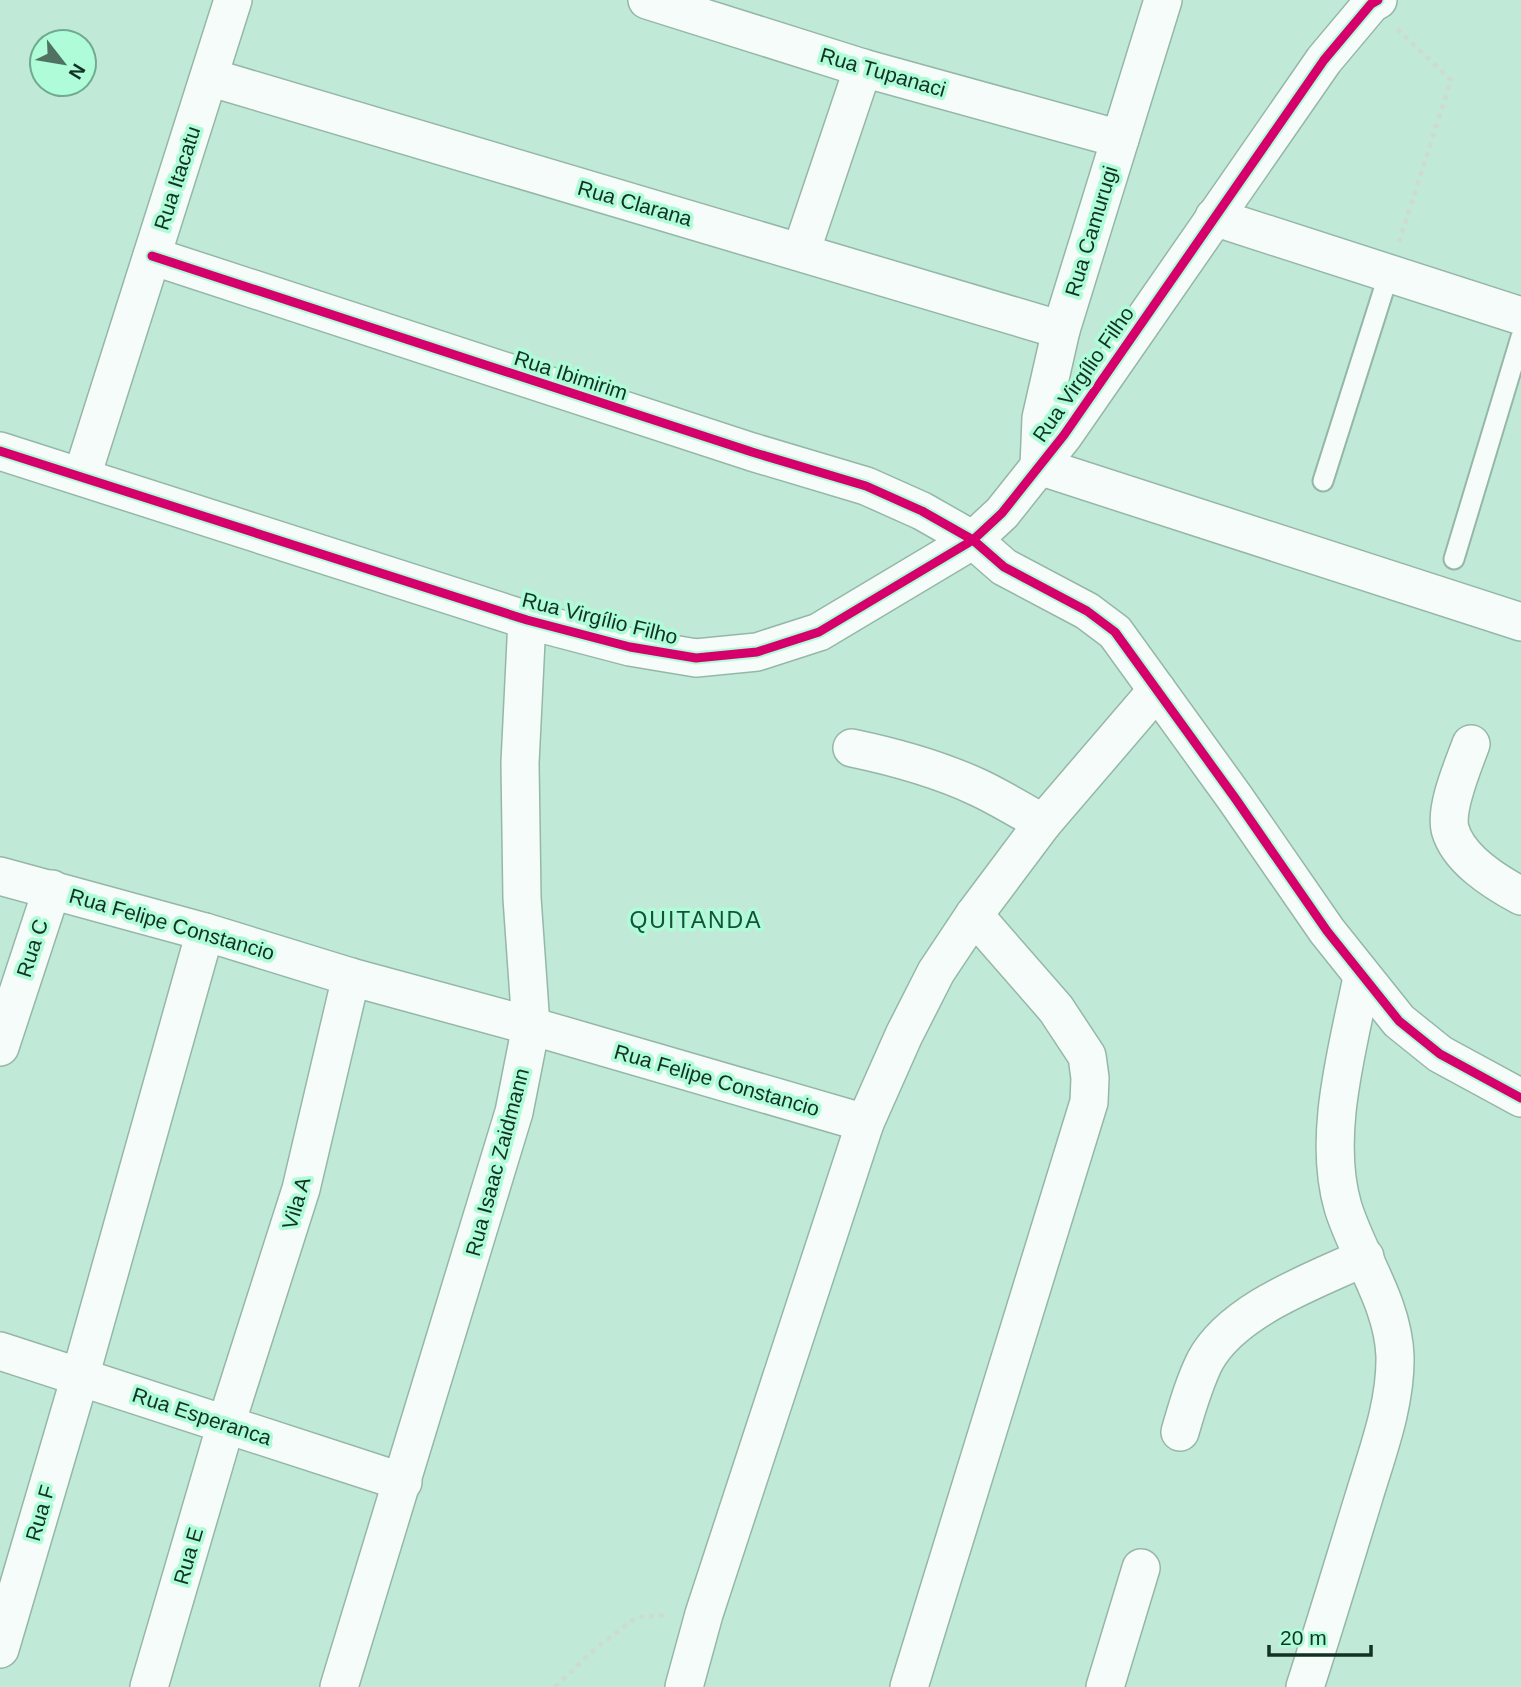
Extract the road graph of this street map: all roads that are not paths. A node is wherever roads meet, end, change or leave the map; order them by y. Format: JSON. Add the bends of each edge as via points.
{"nodes":[{"id":1,"x":233,"y":0,"type":"edge"},
{"id":2,"x":647,"y":0,"type":"edge"},
{"id":3,"x":1163,"y":0,"type":"edge"},
{"id":4,"x":1369,"y":1,"type":"edge"},
{"id":5,"x":863,"y":68,"type":"junction"},
{"id":6,"x":209,"y":77,"type":"junction"},
{"id":7,"x":1120,"y":139,"type":"junction"},
{"id":8,"x":1214,"y":217,"type":"junction"},
{"id":9,"x":801,"y":252,"type":"junction"},
{"id":10,"x":152,"y":256,"type":"junction"},
{"id":11,"x":1389,"y":273,"type":"junction"},
{"id":12,"x":1521,"y":316,"type":"edge"},
{"id":13,"x":1061,"y":330,"type":"junction"},
{"id":14,"x":1521,"y":337,"type":"edge"},
{"id":15,"x":0,"y":451,"type":"edge"},
{"id":16,"x":1039,"y":466,"type":"junction"},
{"id":17,"x":82,"y":476,"type":"junction"},
{"id":18,"x":1323,"y":481,"type":"dead end"},
{"id":19,"x":973,"y":540,"type":"junction"},
{"id":20,"x":1454,"y":559,"type":"dead end"},
{"id":21,"x":527,"y":620,"type":"junction"},
{"id":22,"x":1521,"y":622,"type":"edge"},
{"id":23,"x":1157,"y":690,"type":"junction"},
{"id":24,"x":1471,"y":744,"type":"dead end"},
{"id":25,"x":852,"y":748,"type":"dead end"},
{"id":26,"x":1044,"y":823,"type":"junction"},
{"id":27,"x":0,"y":876,"type":"edge"},
{"id":28,"x":52,"y":889,"type":"junction"},
{"id":29,"x":1521,"y":896,"type":"edge"},
{"id":30,"x":974,"y":915,"type":"junction"},
{"id":31,"x":205,"y":932,"type":"junction"},
{"id":32,"x":351,"y":977,"type":"junction"},
{"id":33,"x":1362,"y":977,"type":"junction"},
{"id":34,"x":531,"y":1026,"type":"junction"},
{"id":35,"x":0,"y":1047,"type":"edge"},
{"id":36,"x":1521,"y":1098,"type":"edge"},
{"id":37,"x":865,"y":1124,"type":"junction"},
{"id":38,"x":1365,"y":1257,"type":"junction"},
{"id":39,"x":0,"y":1351,"type":"edge"},
{"id":40,"x":80,"y":1377,"type":"junction"},
{"id":41,"x":226,"y":1424,"type":"junction"},
{"id":42,"x":1180,"y":1432,"type":"dead end"},
{"id":43,"x":403,"y":1482,"type":"junction"},
{"id":44,"x":1141,"y":1568,"type":"dead end"},
{"id":45,"x":0,"y":1649,"type":"edge"},
{"id":46,"x":149,"y":1687,"type":"edge"},
{"id":47,"x":339,"y":1687,"type":"edge"},
{"id":48,"x":684,"y":1687,"type":"edge"},
{"id":49,"x":909,"y":1687,"type":"edge"},
{"id":50,"x":1105,"y":1687,"type":"edge"},
{"id":51,"x":1306,"y":1687,"type":"edge"}],
"edges":[{"from":1,"to":6,"type":"street","name":"Rua Itacatu"},
{"from":2,"to":5,"type":"street","name":"Rua Tupanaci"},
{"from":3,"to":7,"type":"street","name":"Rua Camurugi"},
{"from":4,"to":8,"type":"street","name":"Rua Virgílio Filho"},
{"from":5,"to":7,"type":"street","name":"Rua Tupanaci"},
{"from":5,"to":9,"type":"street"},
{"from":6,"to":9,"type":"street","name":"Rua Clarana"},
{"from":6,"to":10,"type":"street","name":"Rua Itacatu"},
{"from":7,"to":13,"type":"street","name":"Rua Camurugi"},
{"from":8,"to":11,"type":"street"},
{"from":8,"to":16,"type":"street","name":"Rua Virgílio Filho"},
{"from":9,"to":13,"type":"street","name":"Rua Clarana"},
{"from":10,"to":17,"type":"street","name":"Rua Itacatu"},
{"from":10,"to":19,"type":"street","name":"Rua Ibimirim","via":[[866,486]]},
{"from":11,"to":12,"type":"street"},
{"from":11,"to":18,"type":"lane"},
{"from":13,"to":16,"type":"street","name":"Rua Camurugi","via":[[1041,418]]},
{"from":14,"to":20,"type":"lane"},
{"from":15,"to":17,"type":"street","name":"Rua Virgílio Filho"},
{"from":16,"to":19,"type":"street","name":"Rua Virgílio Filho","via":[[1002,513]]},
{"from":16,"to":22,"type":"street"},
{"from":17,"to":21,"type":"street","name":"Rua Virgílio Filho"},
{"from":19,"to":21,"type":"street","name":"Rua Virgílio Filho","via":[[819,632],[757,652],[696,658],[630,647]]},
{"from":19,"to":23,"type":"street","name":"Rua Ibimirim","via":[[1004,567],[1087,611],[1115,632]]},
{"from":21,"to":34,"type":"street","name":"Rua Isaac Zaidmann","via":[[520,763],[522,898]]},
{"from":23,"to":26,"type":"street"},
{"from":23,"to":33,"type":"street","name":"Rua Ibimirim"},
{"from":24,"to":29,"type":"street","via":[[1453,794],[1450,828],[1472,862]]},
{"from":25,"to":26,"type":"street","via":[[939,771]]},
{"from":26,"to":30,"type":"street"},
{"from":27,"to":28,"type":"street","name":"Rua Felipe Constancio"},
{"from":28,"to":31,"type":"street","name":"Rua Felipe Constancio"},
{"from":28,"to":35,"type":"street","name":"Rua C"},
{"from":30,"to":37,"type":"street","via":[[936,972]]},
{"from":30,"to":49,"type":"street","via":[[1056,1009],[1087,1056],[1089,1102]]},
{"from":31,"to":32,"type":"street","name":"Rua Felipe Constancio"},
{"from":31,"to":40,"type":"street","name":"Rua F"},
{"from":32,"to":34,"type":"street","name":"Rua Felipe Constancio"},
{"from":32,"to":41,"type":"street","name":"Vila A","via":[[301,1189]]},
{"from":33,"to":36,"type":"street","name":"Rua Ibimirim","via":[[1399,1021],[1440,1055]]},
{"from":33,"to":38,"type":"street","via":[[1335,1136],[1336,1180]]},
{"from":34,"to":37,"type":"street","name":"Rua Felipe Constancio"},
{"from":34,"to":43,"type":"street","name":"Rua Isaac Zaidmann","via":[[514,1112]]},
{"from":37,"to":48,"type":"street"},
{"from":38,"to":42,"type":"street","via":[[1294,1290],[1230,1330],[1206,1359]]},
{"from":38,"to":51,"type":"street","via":[[1385,1305],[1395,1355],[1389,1414]]},
{"from":39,"to":40,"type":"street","name":"Rua Esperanca"},
{"from":40,"to":41,"type":"street","name":"Rua Esperanca"},
{"from":40,"to":45,"type":"street","name":"Rua F"},
{"from":41,"to":43,"type":"street","name":"Rua Esperanca"},
{"from":41,"to":46,"type":"street","name":"Rua E"},
{"from":43,"to":47,"type":"street","name":"Rua Isaac Zaidmann"},
{"from":44,"to":50,"type":"street"}]}
